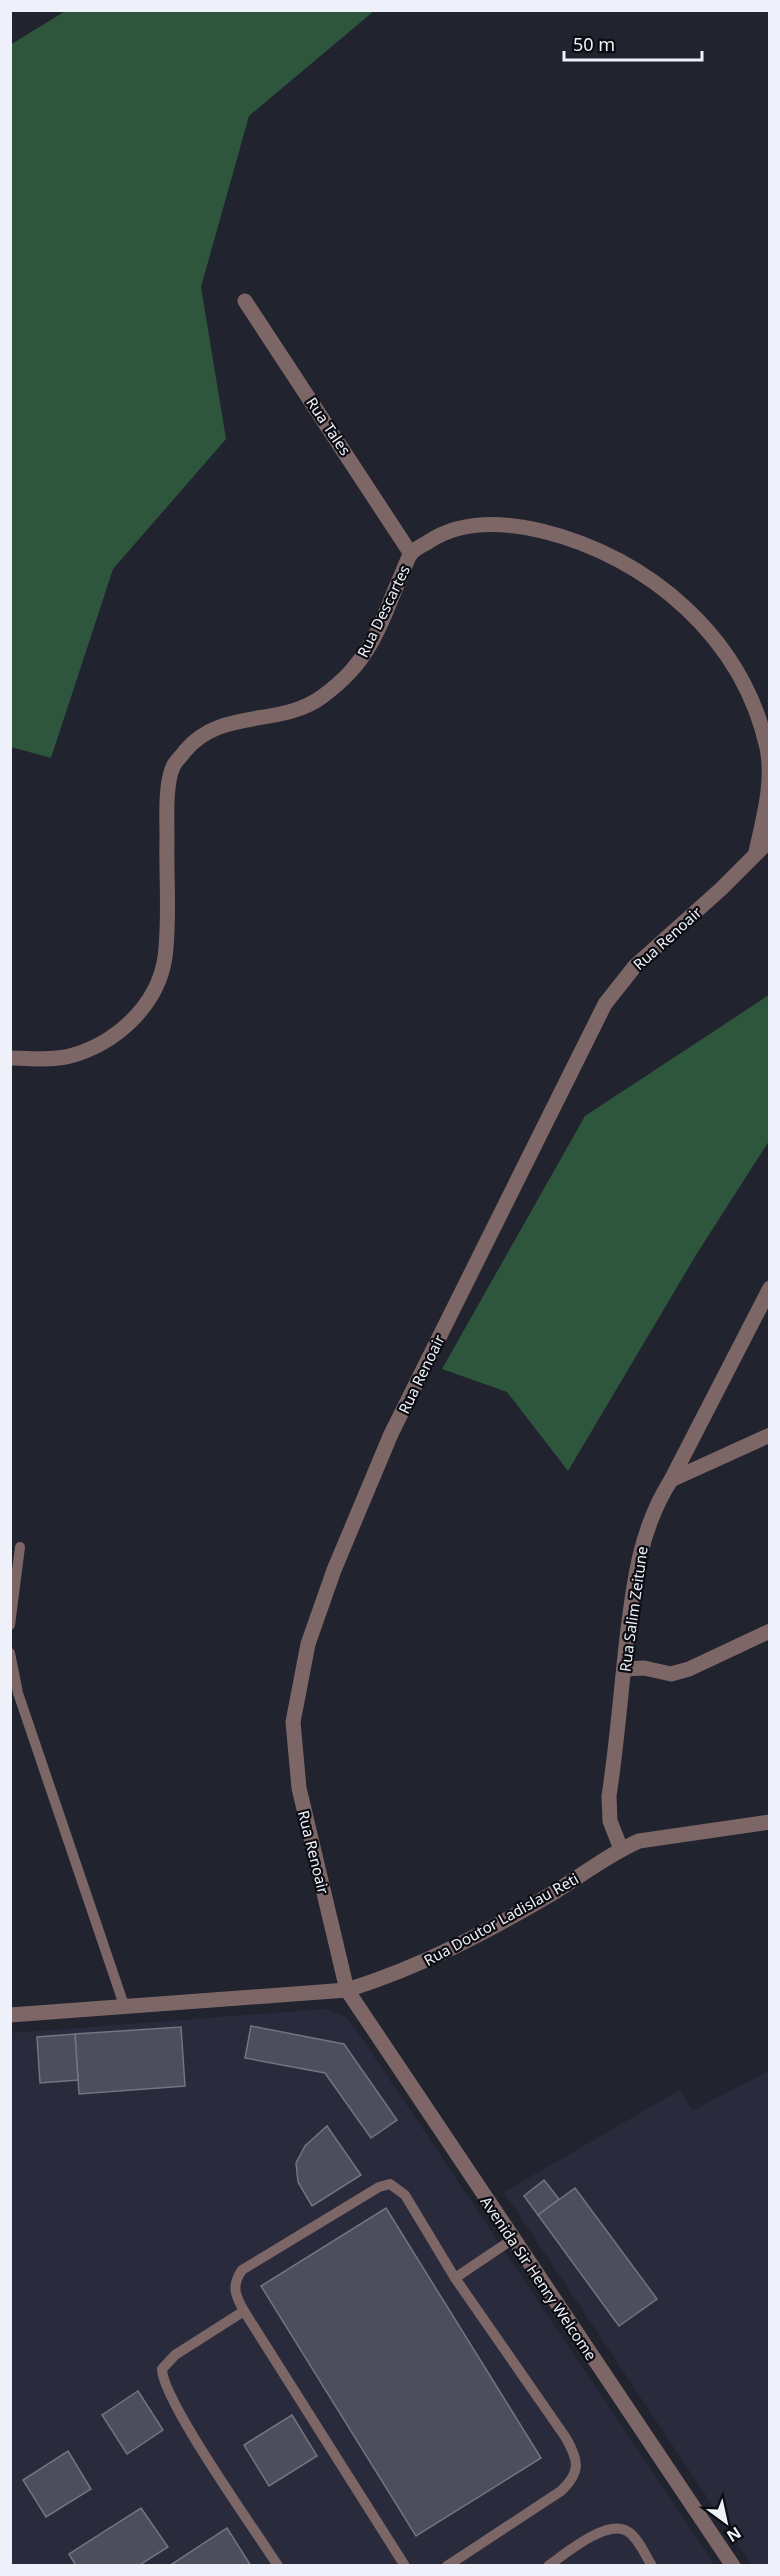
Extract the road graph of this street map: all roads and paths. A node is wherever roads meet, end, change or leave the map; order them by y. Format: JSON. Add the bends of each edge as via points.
{"nodes":[{"id":1,"x":245,"y":301,"type":"dead end"},
{"id":2,"x":411,"y":554,"type":"junction"},
{"id":3,"x":769,"y":751,"type":"edge"},
{"id":4,"x":770,"y":840,"type":"edge"},
{"id":5,"x":756,"y":852,"type":"junction"},
{"id":6,"x":10,"y":1058,"type":"edge"},
{"id":7,"x":770,"y":1288,"type":"edge"},
{"id":8,"x":770,"y":1435,"type":"edge"},
{"id":9,"x":671,"y":1480,"type":"junction"},
{"id":10,"x":20,"y":1547,"type":"dead end"},
{"id":11,"x":10,"y":1625,"type":"edge"},
{"id":12,"x":770,"y":1631,"type":"edge"},
{"id":13,"x":10,"y":1653,"type":"edge"},
{"id":14,"x":624,"y":1669,"type":"junction"},
{"id":15,"x":770,"y":1822,"type":"edge"},
{"id":16,"x":621,"y":1849,"type":"junction"},
{"id":17,"x":347,"y":1990,"type":"junction"},
{"id":18,"x":125,"y":2008,"type":"junction"},
{"id":19,"x":10,"y":2015,"type":"edge"},
{"id":20,"x":513,"y":2240,"type":"junction"},
{"id":21,"x":455,"y":2278,"type":"junction"},
{"id":22,"x":244,"y":2311,"type":"junction"},
{"id":23,"x":278,"y":2565,"type":"edge"},
{"id":24,"x":405,"y":2565,"type":"edge"},
{"id":25,"x":447,"y":2565,"type":"edge"},
{"id":26,"x":548,"y":2565,"type":"edge"},
{"id":27,"x":652,"y":2565,"type":"edge"},
{"id":28,"x":733,"y":2565,"type":"edge"}],
"edges":[{"from":1,"to":2,"type":"street","name":"Rua Tales"},
{"from":2,"to":3,"type":"street","name":"Rua Descartes","via":[[456,528],[513,524],[564,536],[611,555],[638,570],[690,610],[719,643],[742,681]]},
{"from":2,"to":6,"type":"street","name":"Rua Descartes","via":[[372,641],[350,675],[316,702],[276,715],[233,721],[196,738],[173,767],[167,802],[165,960],[152,992],[134,1020],[104,1044],[67,1057]]},
{"from":3,"to":5,"type":"street","name":"Rua Descartes","via":[[768,798]]},
{"from":4,"to":5,"type":"street","name":"Rua Renoair"},
{"from":5,"to":17,"type":"street","name":"Rua Renoair","via":[[635,966],[604,1004],[391,1434],[334,1570],[308,1644],[293,1722],[298,1788]]},
{"from":7,"to":9,"type":"street","name":"Rua Salim Zeitune"},
{"from":8,"to":9,"type":"street"},
{"from":9,"to":14,"type":"street","name":"Rua Salim Zeitune","via":[[657,1503],[641,1546]]},
{"from":10,"to":11,"type":"lane"},
{"from":12,"to":14,"type":"street","via":[[671,1674],[644,1668]]},
{"from":13,"to":18,"type":"lane","via":[[18,1693]]},
{"from":14,"to":16,"type":"street","name":"Rua Salim Zeitune","via":[[609,1796],[610,1821]]},
{"from":15,"to":16,"type":"street","name":"Rua Doutor Ladislau Reti","via":[[659,1836]]},
{"from":16,"to":17,"type":"street","name":"Rua Doutor Ladislau Reti","via":[[453,1948],[398,1974]]},
{"from":17,"to":18,"type":"street","name":"Rua Doutor Ladislau Reti"},
{"from":17,"to":20,"type":"street","name":"Avenida Sir Henry Welcome"},
{"from":18,"to":19,"type":"street","name":"Rua Doutor Ladislau Reti"},
{"from":20,"to":21,"type":"lane"},
{"from":20,"to":28,"type":"street","name":"Avenida Sir Henry Welcome"},
{"from":21,"to":22,"type":"lane","via":[[405,2195],[390,2184],[242,2270],[234,2282]]},
{"from":21,"to":25,"type":"lane","via":[[566,2438],[577,2466],[573,2480],[561,2491]]},
{"from":22,"to":23,"type":"lane","via":[[175,2355],[162,2368],[162,2377],[177,2409]]},
{"from":22,"to":24,"type":"lane"},
{"from":26,"to":27,"type":"lane","via":[[591,2537],[616,2528],[634,2538]]}]}
